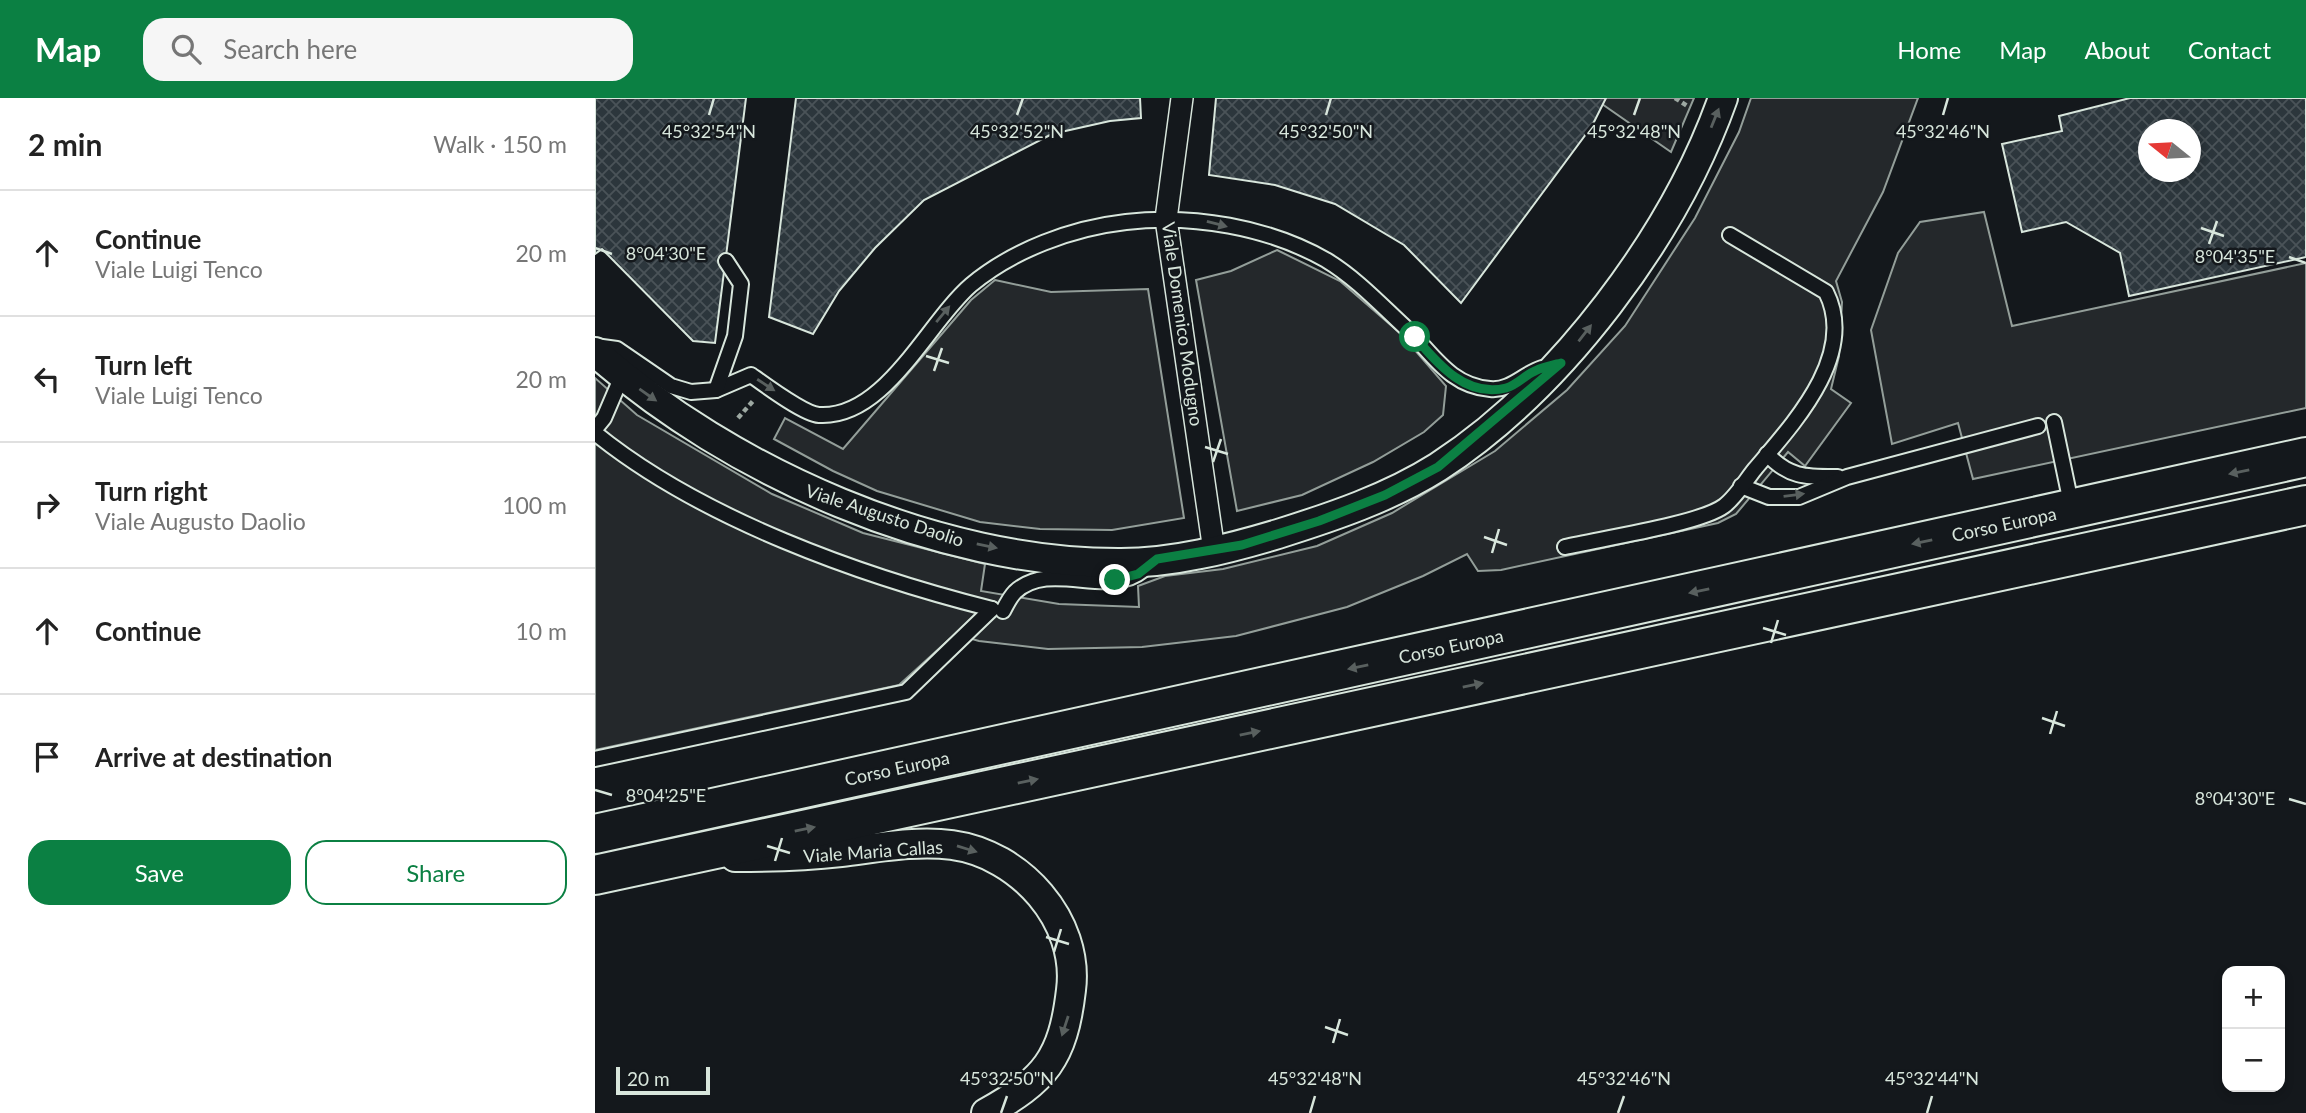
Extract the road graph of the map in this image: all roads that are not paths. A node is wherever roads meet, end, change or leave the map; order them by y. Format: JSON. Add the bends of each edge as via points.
{"nodes":[{"id":1,"x":1182,"y":98,"type":"edge"},
{"id":2,"x":1723,"y":98,"type":"edge"},
{"id":3,"x":1166,"y":219,"type":"junction"},
{"id":4,"x":1730,"y":235,"type":"dead end"},
{"id":5,"x":726,"y":261,"type":"dead end"},
{"id":6,"x":595,"y":346,"type":"edge"},
{"id":7,"x":595,"y":352,"type":"edge"},
{"id":8,"x":1561,"y":363,"type":"junction"},
{"id":9,"x":622,"y":376,"type":"junction"},
{"id":10,"x":716,"y":390,"type":"junction"},
{"id":11,"x":2054,"y":422,"type":"dead end"},
{"id":12,"x":2038,"y":426,"type":"dead end"},
{"id":13,"x":595,"y":431,"type":"edge"},
{"id":14,"x":1767,"y":454,"type":"junction"},
{"id":15,"x":2306,"y":457,"type":"edge"},
{"id":16,"x":1847,"y":477,"type":"junction"},
{"id":17,"x":1741,"y":486,"type":"junction"},
{"id":18,"x":2306,"y":505,"type":"edge"},
{"id":19,"x":2072,"y":509,"type":"junction"},
{"id":20,"x":1565,"y":547,"type":"dead end"},
{"id":21,"x":1214,"y":551,"type":"junction"},
{"id":22,"x":1157,"y":559,"type":"junction"},
{"id":23,"x":1003,"y":611,"type":"dead end"},
{"id":24,"x":595,"y":758,"type":"edge"},
{"id":25,"x":595,"y":834,"type":"edge"},
{"id":26,"x":680,"y":857,"type":"junction"},
{"id":27,"x":595,"y":875,"type":"edge"},
{"id":28,"x":986,"y":1113,"type":"edge"}],
"edges":[{"from":1,"to":3,"type":"street","name":"Viale Domenico Modugno"},
{"from":8,"to":2,"type":"street","name":"Viale Augusto Daolio","one_way":true,"via":[[1648,248]]},
{"from":3,"to":8,"type":"lane","one_way":true,"via":[[1205,221],[1280,241],[1326,260],[1415,337],[1445,372],[1469,385],[1508,388],[1535,371]]},
{"from":10,"to":3,"type":"lane","one_way":true,"via":[[751,375],[817,415],[846,412],[867,401],[899,371],[972,284],[1006,261],[1046,242],[1090,229]]},
{"from":3,"to":21,"type":"street","name":"Viale Domenico Modugno"},
{"from":4,"to":14,"type":"lane","via":[[1826,292],[1833,306],[1832,351],[1822,380]]},
{"from":5,"to":10,"type":"lane","via":[[741,284],[735,337]]},
{"from":6,"to":10,"type":"lane","via":[[617,349],[671,386],[691,392]]},
{"from":7,"to":9,"type":"street","name":"Viale Augusto Daolio"},
{"from":8,"to":21,"type":"street","name":"Viale Augusto Daolio","via":[[1438,467],[1385,495],[1319,521]]},
{"from":9,"to":13,"type":"lane"},
{"from":9,"to":22,"type":"street","name":"Viale Augusto Daolio","one_way":true,"via":[[720,442],[806,491],[881,517],[942,537],[1063,561]]},
{"from":11,"to":19,"type":"lane"},
{"from":12,"to":16,"type":"lane"},
{"from":13,"to":24,"type":"lane","via":[[677,487],[757,527],[848,567],[992,609],[906,692]]},
{"from":14,"to":16,"type":"lane","via":[[1783,471]]},
{"from":14,"to":17,"type":"lane"},
{"from":15,"to":19,"type":"main road","name":"Corso Europa","one_way":true},
{"from":17,"to":16,"type":"lane","one_way":true,"via":[[1769,497],[1799,497]]},
{"from":17,"to":20,"type":"lane","via":[[1725,506],[1699,517]]},
{"from":26,"to":18,"type":"main road","one_way":true},
{"from":19,"to":25,"type":"main road","name":"Corso Europa","one_way":true},
{"from":21,"to":22,"type":"street","name":"Viale Augusto Daolio"},
{"from":22,"to":23,"type":"lane","via":[[1138,574],[1115,580],[1038,579],[1015,592]]},
{"from":26,"to":27,"type":"main road"},
{"from":26,"to":28,"type":"street","name":"Viale Maria Callas","one_way":true,"via":[[800,856],[952,845],[985,854],[1034,887],[1055,912],[1065,940],[1073,978],[1068,1016],[1054,1057],[1033,1082]]}]}
